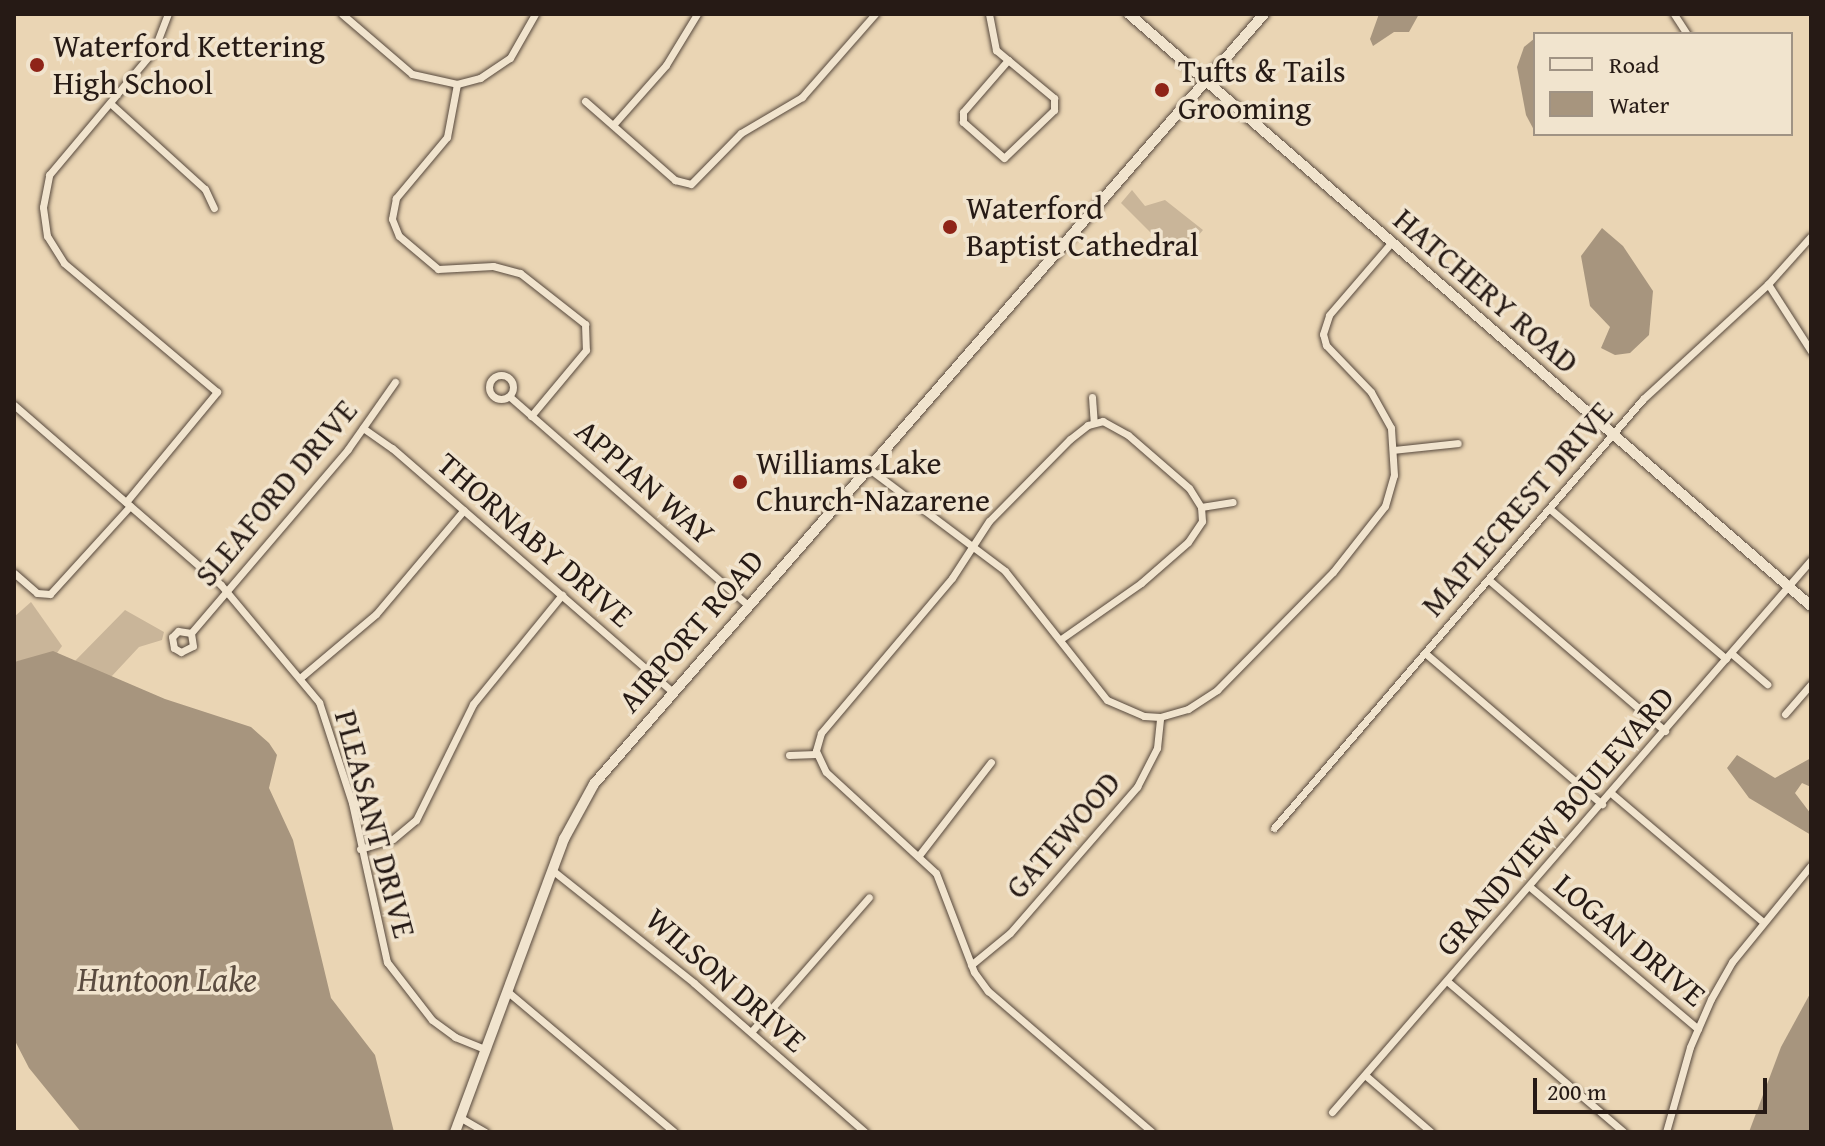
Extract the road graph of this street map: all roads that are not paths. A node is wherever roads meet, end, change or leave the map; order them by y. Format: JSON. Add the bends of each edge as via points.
{"nodes":[{"id":1,"x":168,"y":14,"type":"edge"},
{"id":2,"x":342,"y":14,"type":"edge"},
{"id":3,"x":535,"y":14,"type":"edge"},
{"id":4,"x":697,"y":14,"type":"edge"},
{"id":5,"x":859,"y":14,"type":"edge"},
{"id":6,"x":875,"y":14,"type":"edge"},
{"id":7,"x":989,"y":14,"type":"edge"},
{"id":8,"x":1129,"y":14,"type":"edge"},
{"id":9,"x":1264,"y":14,"type":"edge"},
{"id":10,"x":1674,"y":14,"type":"edge"},
{"id":11,"x":868,"y":22,"type":"junction"},
{"id":12,"x":1686,"y":32,"type":"edge"},
{"id":13,"x":1008,"y":60,"type":"junction"},
{"id":14,"x":1206,"y":81,"type":"junction"},
{"id":15,"x":457,"y":84,"type":"junction"},
{"id":16,"x":585,"y":101,"type":"dead end"},
{"id":17,"x":110,"y":103,"type":"junction"},
{"id":18,"x":613,"y":125,"type":"junction"},
{"id":19,"x":214,"y":208,"type":"dead end"},
{"id":20,"x":1811,"y":236,"type":"edge"},
{"id":21,"x":1391,"y":243,"type":"junction"},
{"id":22,"x":1768,"y":284,"type":"junction"},
{"id":23,"x":1811,"y":351,"type":"edge"},
{"id":24,"x":395,"y":382,"type":"dead end"},
{"id":25,"x":510,"y":397,"type":"dead end"},
{"id":26,"x":1092,"y":397,"type":"dead end"},
{"id":27,"x":14,"y":405,"type":"edge"},
{"id":28,"x":531,"y":416,"type":"junction"},
{"id":29,"x":1094,"y":423,"type":"junction"},
{"id":30,"x":363,"y":428,"type":"junction"},
{"id":31,"x":1614,"y":435,"type":"junction"},
{"id":32,"x":1458,"y":443,"type":"dead end"},
{"id":33,"x":1393,"y":450,"type":"junction"},
{"id":34,"x":868,"y":468,"type":"junction"},
{"id":35,"x":1233,"y":502,"type":"dead end"},
{"id":36,"x":128,"y":504,"type":"junction"},
{"id":37,"x":1201,"y":507,"type":"junction"},
{"id":38,"x":1550,"y":509,"type":"junction"},
{"id":39,"x":464,"y":510,"type":"junction"},
{"id":40,"x":973,"y":548,"type":"junction"},
{"id":41,"x":1811,"y":560,"type":"edge"},
{"id":42,"x":14,"y":573,"type":"edge"},
{"id":43,"x":1489,"y":580,"type":"junction"},
{"id":44,"x":1789,"y":586,"type":"junction"},
{"id":45,"x":227,"y":591,"type":"junction"},
{"id":46,"x":562,"y":595,"type":"junction"},
{"id":47,"x":748,"y":605,"type":"junction"},
{"id":48,"x":1811,"y":606,"type":"edge"},
{"id":49,"x":191,"y":633,"type":"dead end"},
{"id":50,"x":1061,"y":639,"type":"junction"},
{"id":51,"x":1425,"y":653,"type":"junction"},
{"id":52,"x":1729,"y":656,"type":"junction"},
{"id":53,"x":300,"y":678,"type":"junction"},
{"id":54,"x":1767,"y":684,"type":"dead end"},
{"id":55,"x":1811,"y":684,"type":"edge"},
{"id":56,"x":672,"y":691,"type":"junction"},
{"id":57,"x":1785,"y":714,"type":"dead end"},
{"id":58,"x":1160,"y":717,"type":"junction"},
{"id":59,"x":1665,"y":731,"type":"junction"},
{"id":60,"x":816,"y":754,"type":"junction"},
{"id":61,"x":789,"y":755,"type":"dead end"},
{"id":62,"x":991,"y":762,"type":"dead end"},
{"id":63,"x":1611,"y":793,"type":"junction"},
{"id":64,"x":1602,"y":804,"type":"junction"},
{"id":65,"x":1274,"y":828,"type":"dead end"},
{"id":66,"x":360,"y":849,"type":"junction"},
{"id":67,"x":920,"y":854,"type":"junction"},
{"id":68,"x":1811,"y":865,"type":"edge"},
{"id":69,"x":552,"y":870,"type":"junction"},
{"id":70,"x":1530,"y":887,"type":"junction"},
{"id":71,"x":869,"y":897,"type":"dead end"},
{"id":72,"x":1762,"y":921,"type":"junction"},
{"id":73,"x":971,"y":965,"type":"junction"},
{"id":74,"x":1447,"y":981,"type":"junction"},
{"id":75,"x":508,"y":992,"type":"junction"},
{"id":76,"x":1698,"y":1029,"type":"junction"},
{"id":77,"x":751,"y":1032,"type":"junction"},
{"id":78,"x":485,"y":1049,"type":"junction"},
{"id":79,"x":1365,"y":1075,"type":"junction"},
{"id":80,"x":1332,"y":1112,"type":"dead end"},
{"id":81,"x":461,"y":1118,"type":"junction"},
{"id":82,"x":455,"y":1132,"type":"edge"},
{"id":83,"x":485,"y":1132,"type":"edge"},
{"id":84,"x":674,"y":1132,"type":"edge"},
{"id":85,"x":865,"y":1132,"type":"edge"},
{"id":86,"x":1152,"y":1132,"type":"edge"},
{"id":87,"x":1431,"y":1132,"type":"edge"},
{"id":88,"x":1624,"y":1132,"type":"edge"},
{"id":89,"x":1666,"y":1132,"type":"edge"}],
"edges":[{"from":1,"to":17,"type":"street","via":[[154,50]]},
{"from":2,"to":15,"type":"street","via":[[412,74]]},
{"from":3,"to":15,"type":"street","via":[[510,58],[480,78]]},
{"from":4,"to":18,"type":"street","via":[[666,65]]},
{"from":5,"to":11,"type":"street"},
{"from":6,"to":11,"type":"street"},
{"from":7,"to":13,"type":"street","via":[[990,38]]},
{"from":8,"to":14,"type":"street","name":"HATCHERY ROAD"},
{"from":9,"to":14,"type":"street","name":"AIRPORT ROAD"},
{"from":10,"to":12,"type":"street"},
{"from":11,"to":18,"type":"street","via":[[802,97],[741,133],[691,184],[675,180]]},
{"from":13,"to":13,"type":"street","via":[[1054,98],[1054,110],[1004,158],[963,122],[963,112]]},
{"from":14,"to":21,"type":"street","name":"HATCHERY ROAD"},
{"from":14,"to":34,"type":"street","name":"AIRPORT ROAD"},
{"from":15,"to":28,"type":"street","via":[[447,137],[396,198],[392,219],[399,236],[438,269],[493,266],[520,273],[585,324],[586,350]]},
{"from":16,"to":18,"type":"street"},
{"from":17,"to":19,"type":"street","via":[[205,189]]},
{"from":17,"to":36,"type":"street","via":[[49,175],[43,207],[47,236],[64,263],[217,392]]},
{"from":20,"to":22,"type":"street","name":"MAPLECREST DRIVE"},
{"from":21,"to":31,"type":"street","name":"HATCHERY ROAD"},
{"from":21,"to":33,"type":"street","via":[[1329,315],[1323,334],[1326,345],[1382,410]]},
{"from":22,"to":23,"type":"street"},
{"from":22,"to":31,"type":"street","name":"MAPLECREST DRIVE","via":[[1643,399]]},
{"from":24,"to":30,"type":"street","name":"SLEAFORD DRIVE"},
{"from":25,"to":28,"type":"street","name":"APPIAN WAY"},
{"from":26,"to":29,"type":"street"},
{"from":27,"to":36,"type":"street","name":"PLEASANT DRIVE"},
{"from":28,"to":47,"type":"street","name":"APPIAN WAY"},
{"from":29,"to":37,"type":"street","via":[[1111,423],[1128,435],[1189,488]]},
{"from":29,"to":40,"type":"street","via":[[1039,469],[989,521]]},
{"from":30,"to":39,"type":"street","name":"THORNABY DRIVE"},
{"from":30,"to":45,"type":"street","name":"SLEAFORD DRIVE"},
{"from":31,"to":38,"type":"street","name":"MAPLECREST DRIVE"},
{"from":31,"to":44,"type":"street","name":"HATCHERY ROAD"},
{"from":32,"to":33,"type":"street"},
{"from":33,"to":58,"type":"street","via":[[1394,475],[1385,506],[1358,545],[1217,690],[1188,709]]},
{"from":34,"to":40,"type":"street"},
{"from":34,"to":47,"type":"street","name":"AIRPORT ROAD"},
{"from":35,"to":37,"type":"street"},
{"from":36,"to":42,"type":"street","via":[[50,594],[37,593]]},
{"from":36,"to":45,"type":"street","name":"PLEASANT DRIVE"},
{"from":37,"to":50,"type":"street","via":[[1202,521],[1188,542],[1141,583]]},
{"from":38,"to":43,"type":"street","name":"MAPLECREST DRIVE"},
{"from":38,"to":52,"type":"street"},
{"from":39,"to":46,"type":"street","name":"THORNABY DRIVE"},
{"from":39,"to":53,"type":"street","via":[[361,630]]},
{"from":40,"to":50,"type":"street","via":[[1025,590]]},
{"from":40,"to":60,"type":"street","via":[[821,733]]},
{"from":41,"to":44,"type":"street","name":"GRANDVIEW BOULEVARD"},
{"from":43,"to":51,"type":"street","name":"MAPLECREST DRIVE"},
{"from":43,"to":59,"type":"street"},
{"from":44,"to":48,"type":"street","name":"HATCHERY ROAD"},
{"from":44,"to":52,"type":"street","name":"GRANDVIEW BOULEVARD"},
{"from":45,"to":49,"type":"street","name":"SLEAFORD DRIVE"},
{"from":45,"to":53,"type":"street","name":"PLEASANT DRIVE"},
{"from":46,"to":56,"type":"street","name":"THORNABY DRIVE"},
{"from":46,"to":66,"type":"street","via":[[473,704],[426,808],[393,839]]},
{"from":47,"to":56,"type":"street","name":"AIRPORT ROAD"},
{"from":50,"to":58,"type":"street","via":[[1107,700]]},
{"from":51,"to":64,"type":"street"},
{"from":51,"to":65,"type":"street","name":"MAPLECREST DRIVE"},
{"from":52,"to":54,"type":"street"},
{"from":52,"to":59,"type":"street","name":"GRANDVIEW BOULEVARD"},
{"from":53,"to":66,"type":"street","name":"PLEASANT DRIVE","via":[[326,721]]},
{"from":55,"to":57,"type":"street"},
{"from":56,"to":69,"type":"street","name":"AIRPORT ROAD","via":[[589,791]]},
{"from":58,"to":73,"type":"street","name":"GATEWOOD","via":[[1157,748],[1137,787],[1010,933]]},
{"from":59,"to":63,"type":"street","name":"GRANDVIEW BOULEVARD"},
{"from":60,"to":61,"type":"street"},
{"from":60,"to":67,"type":"street","via":[[826,772]]},
{"from":62,"to":67,"type":"street"},
{"from":63,"to":64,"type":"street","name":"GRANDVIEW BOULEVARD"},
{"from":63,"to":72,"type":"street"},
{"from":64,"to":70,"type":"street","name":"GRANDVIEW BOULEVARD"},
{"from":66,"to":78,"type":"street","name":"PLEASANT DRIVE","via":[[380,939],[394,975],[432,1020]]},
{"from":67,"to":73,"type":"street","via":[[936,873]]},
{"from":68,"to":72,"type":"street"},
{"from":69,"to":75,"type":"street","name":"AIRPORT ROAD"},
{"from":69,"to":77,"type":"street","name":"WILSON DRIVE","via":[[580,887]]},
{"from":70,"to":74,"type":"street","name":"GRANDVIEW BOULEVARD"},
{"from":70,"to":76,"type":"street","name":"LOGAN DRIVE"},
{"from":71,"to":77,"type":"street"},
{"from":72,"to":76,"type":"street","via":[[1732,962]]},
{"from":73,"to":86,"type":"street","via":[[988,991]]},
{"from":74,"to":79,"type":"street","name":"GRANDVIEW BOULEVARD"},
{"from":74,"to":88,"type":"street"},
{"from":75,"to":78,"type":"street","name":"AIRPORT ROAD"},
{"from":75,"to":84,"type":"street"},
{"from":76,"to":89,"type":"street"},
{"from":77,"to":85,"type":"street","name":"WILSON DRIVE"},
{"from":78,"to":81,"type":"street","name":"AIRPORT ROAD"},
{"from":79,"to":80,"type":"street","name":"GRANDVIEW BOULEVARD"},
{"from":79,"to":87,"type":"street"},
{"from":81,"to":82,"type":"street","name":"AIRPORT ROAD"},
{"from":81,"to":83,"type":"street"}]}
